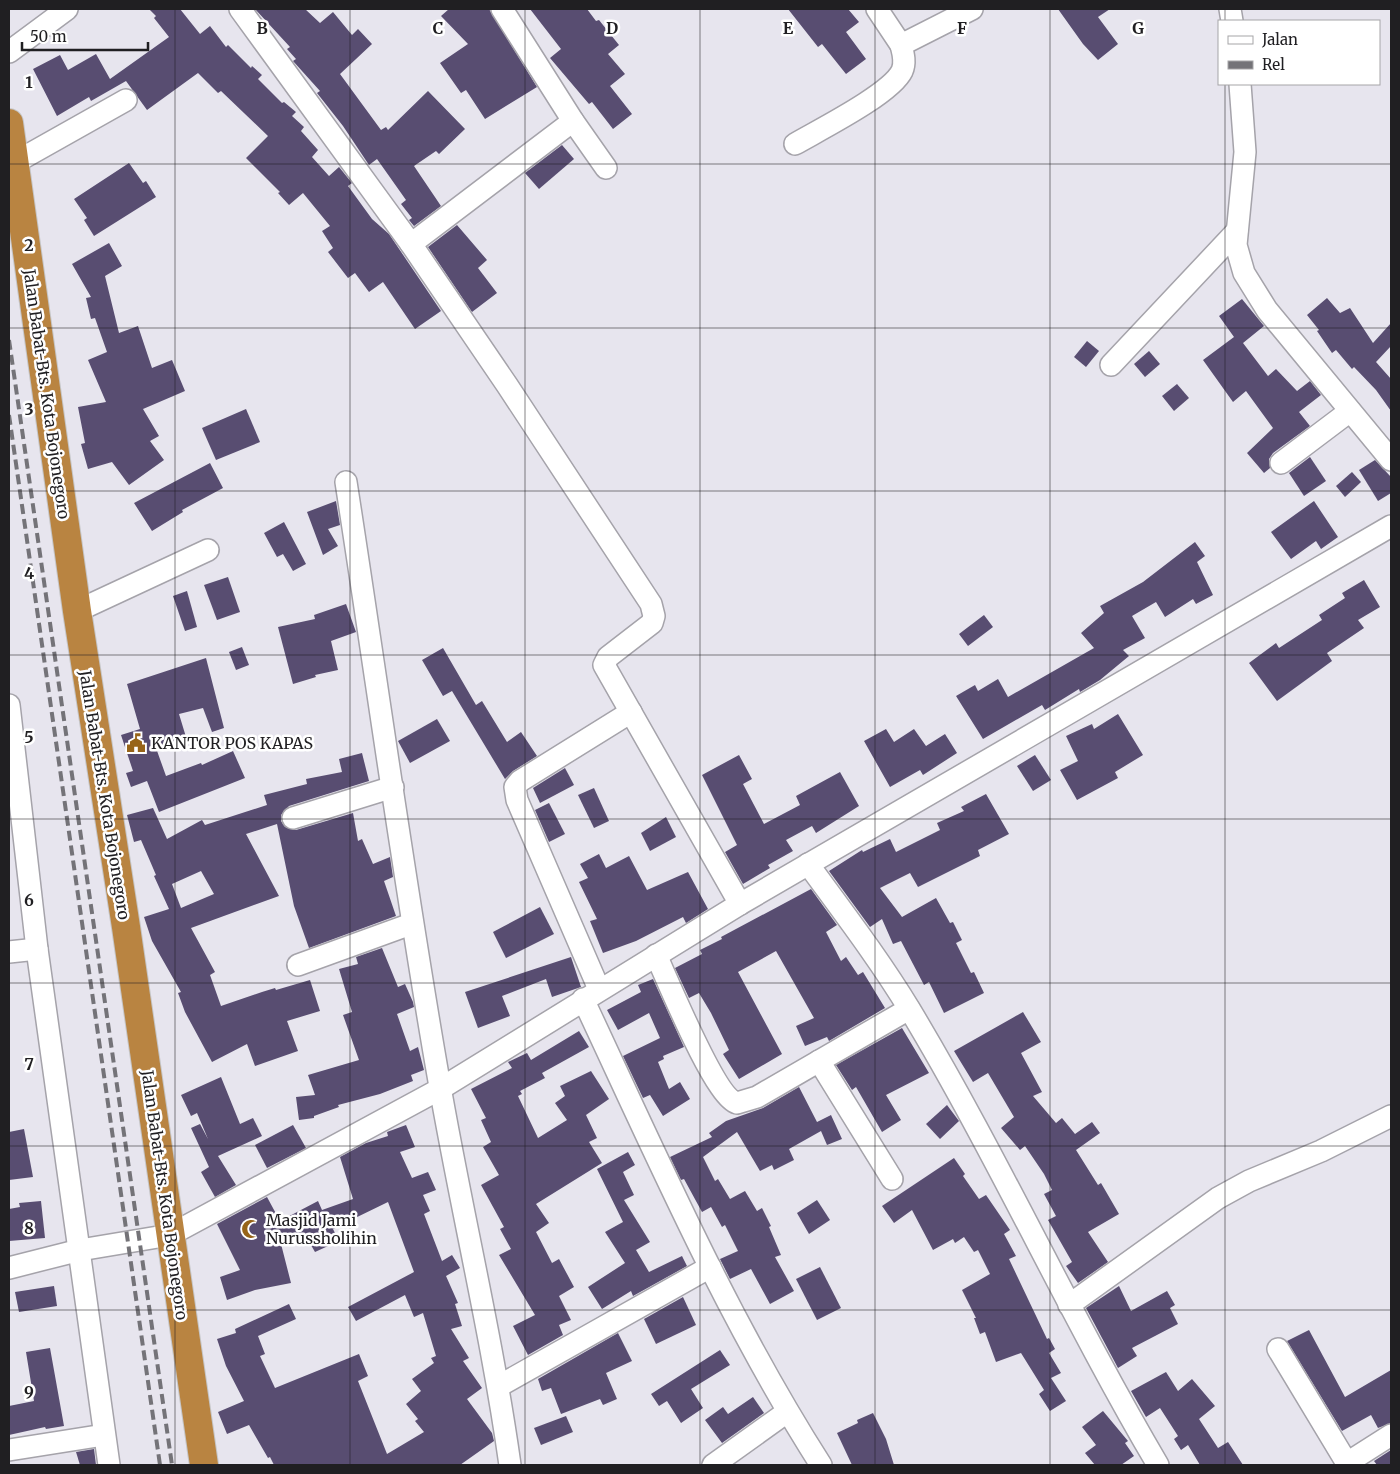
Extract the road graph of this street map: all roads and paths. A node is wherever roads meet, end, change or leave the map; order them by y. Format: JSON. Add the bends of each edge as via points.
{"nodes":[{"id":1,"x":67,"y":9,"type":"edge"},
{"id":2,"x":240,"y":9,"type":"edge"},
{"id":3,"x":502,"y":9,"type":"edge"},
{"id":4,"x":877,"y":9,"type":"edge"},
{"id":5,"x":972,"y":9,"type":"edge"},
{"id":6,"x":901,"y":45,"type":"junction"},
{"id":7,"x":9,"y":52,"type":"edge"},
{"id":8,"x":1240,"y":85,"type":"edge"},
{"id":9,"x":126,"y":100,"type":"dead end"},
{"id":10,"x":573,"y":121,"type":"junction"},
{"id":11,"x":9,"y":124,"type":"edge"},
{"id":12,"x":795,"y":144,"type":"dead end"},
{"id":13,"x":14,"y":163,"type":"junction"},
{"id":14,"x":606,"y":168,"type":"dead end"},
{"id":15,"x":1237,"y":231,"type":"junction"},
{"id":16,"x":411,"y":244,"type":"junction"},
{"id":17,"x":1112,"y":365,"type":"dead end"},
{"id":18,"x":1350,"y":411,"type":"junction"},
{"id":19,"x":1391,"y":460,"type":"edge"},
{"id":20,"x":1281,"y":463,"type":"dead end"},
{"id":21,"x":346,"y":482,"type":"dead end"},
{"id":22,"x":1391,"y":526,"type":"edge"},
{"id":23,"x":208,"y":550,"type":"dead end"},
{"id":24,"x":77,"y":611,"type":"junction"},
{"id":25,"x":9,"y":705,"type":"edge"},
{"id":26,"x":630,"y":712,"type":"junction"},
{"id":27,"x":393,"y":787,"type":"junction"},
{"id":28,"x":293,"y":818,"type":"dead end"},
{"id":29,"x":808,"y":864,"type":"junction"},
{"id":30,"x":740,"y":904,"type":"junction"},
{"id":31,"x":411,"y":924,"type":"junction"},
{"id":32,"x":37,"y":949,"type":"junction"},
{"id":33,"x":9,"y":952,"type":"edge"},
{"id":34,"x":656,"y":955,"type":"junction"},
{"id":35,"x":298,"y":965,"type":"dead end"},
{"id":36,"x":591,"y":994,"type":"junction"},
{"id":37,"x":909,"y":1009,"type":"junction"},
{"id":38,"x":819,"y":1061,"type":"junction"},
{"id":39,"x":440,"y":1089,"type":"junction"},
{"id":40,"x":1391,"y":1116,"type":"edge"},
{"id":41,"x":892,"y":1178,"type":"dead end"},
{"id":42,"x":170,"y":1235,"type":"junction"},
{"id":43,"x":80,"y":1250,"type":"junction"},
{"id":44,"x":710,"y":1267,"type":"junction"},
{"id":45,"x":9,"y":1268,"type":"edge"},
{"id":46,"x":1069,"y":1305,"type":"junction"},
{"id":47,"x":1278,"y":1349,"type":"dead end"},
{"id":48,"x":499,"y":1386,"type":"junction"},
{"id":49,"x":787,"y":1412,"type":"junction"},
{"id":50,"x":104,"y":1435,"type":"junction"},
{"id":51,"x":1391,"y":1435,"type":"edge"},
{"id":52,"x":9,"y":1450,"type":"edge"},
{"id":53,"x":1348,"y":1464,"type":"edge"},
{"id":54,"x":109,"y":1465,"type":"edge"},
{"id":55,"x":204,"y":1465,"type":"edge"},
{"id":56,"x":510,"y":1465,"type":"edge"},
{"id":57,"x":713,"y":1465,"type":"edge"},
{"id":58,"x":821,"y":1465,"type":"edge"},
{"id":59,"x":1158,"y":1465,"type":"edge"}],
"edges":[{"from":1,"to":7,"type":"street"},
{"from":2,"to":16,"type":"street"},
{"from":3,"to":10,"type":"street"},
{"from":4,"to":6,"type":"street"},
{"from":5,"to":6,"type":"street"},
{"from":6,"to":12,"type":"street","via":[[904,62],[896,80],[855,109]]},
{"from":8,"to":15,"type":"street","via":[[1245,152]]},
{"from":9,"to":13,"type":"street"},
{"from":10,"to":14,"type":"street"},
{"from":10,"to":16,"type":"street"},
{"from":11,"to":13,"type":"highway","name":"Jalan Babat-Bts. Kota Bojonegoro"},
{"from":13,"to":24,"type":"highway","name":"Jalan Babat-Bts. Kota Bojonegoro"},
{"from":15,"to":17,"type":"street"},
{"from":15,"to":18,"type":"street","via":[[1239,257],[1251,287]]},
{"from":16,"to":26,"type":"street","via":[[507,384],[650,604],[654,616],[650,625],[604,663]]},
{"from":18,"to":19,"type":"street"},
{"from":18,"to":20,"type":"street"},
{"from":21,"to":27,"type":"street"},
{"from":22,"to":29,"type":"street"},
{"from":23,"to":24,"type":"street"},
{"from":24,"to":42,"type":"highway","name":"Jalan Babat-Bts. Kota Bojonegoro"},
{"from":25,"to":32,"type":"street"},
{"from":26,"to":30,"type":"street"},
{"from":26,"to":36,"type":"street","via":[[515,787],[517,800]]},
{"from":27,"to":28,"type":"street"},
{"from":27,"to":31,"type":"street"},
{"from":29,"to":30,"type":"street"},
{"from":29,"to":37,"type":"street"},
{"from":30,"to":34,"type":"street"},
{"from":31,"to":35,"type":"street"},
{"from":31,"to":39,"type":"street"},
{"from":32,"to":33,"type":"street"},
{"from":32,"to":43,"type":"street"},
{"from":34,"to":36,"type":"street"},
{"from":34,"to":38,"type":"street","via":[[714,1078],[733,1102],[746,1102],[757,1097]]},
{"from":36,"to":39,"type":"street"},
{"from":36,"to":44,"type":"street"},
{"from":37,"to":38,"type":"street"},
{"from":37,"to":46,"type":"street","via":[[1002,1174]]},
{"from":38,"to":41,"type":"street"},
{"from":39,"to":42,"type":"street"},
{"from":39,"to":48,"type":"street"},
{"from":40,"to":46,"type":"street","via":[[1218,1198]]},
{"from":42,"to":43,"type":"street"},
{"from":42,"to":55,"type":"highway","name":"Jalan Babat-Bts. Kota Bojonegoro"},
{"from":43,"to":45,"type":"street"},
{"from":43,"to":50,"type":"street"},
{"from":44,"to":48,"type":"street"},
{"from":44,"to":49,"type":"street"},
{"from":46,"to":59,"type":"street"},
{"from":47,"to":53,"type":"street"},
{"from":48,"to":56,"type":"street"},
{"from":49,"to":57,"type":"street"},
{"from":49,"to":58,"type":"street"},
{"from":50,"to":52,"type":"street"},
{"from":50,"to":54,"type":"street"},
{"from":51,"to":53,"type":"street"}]}
